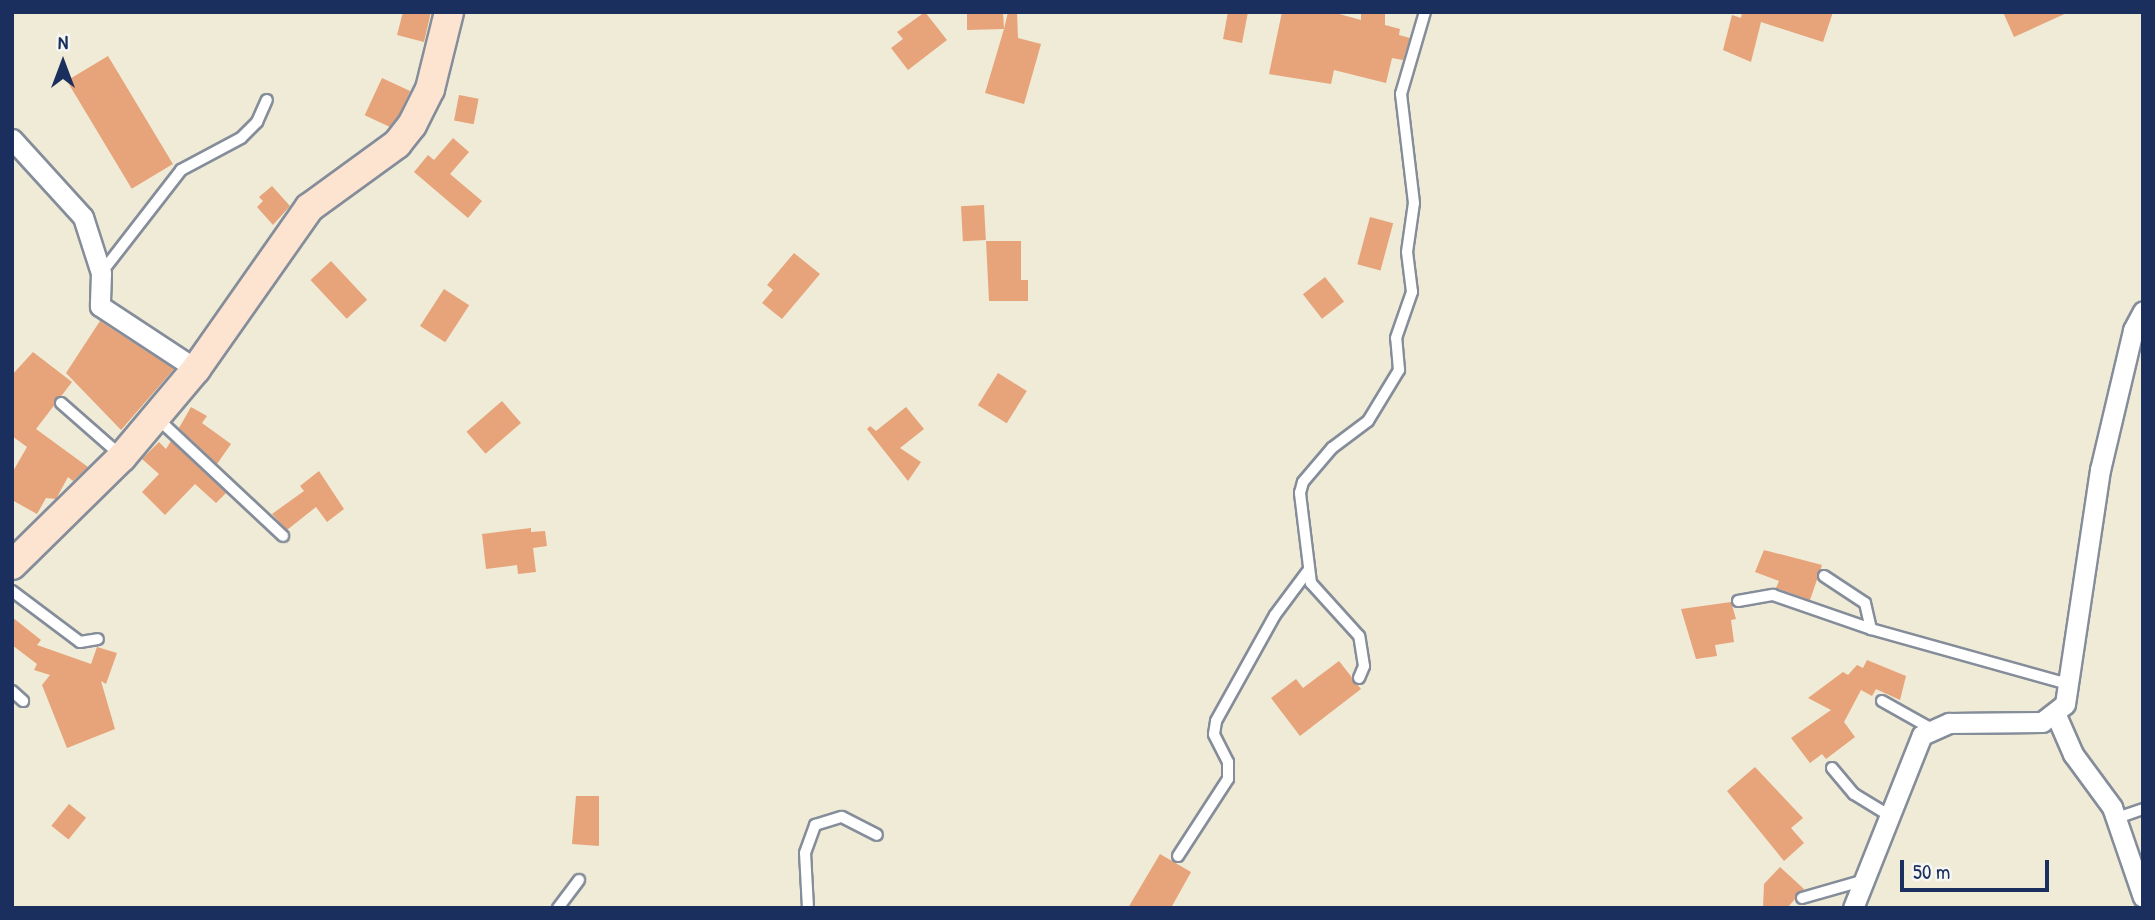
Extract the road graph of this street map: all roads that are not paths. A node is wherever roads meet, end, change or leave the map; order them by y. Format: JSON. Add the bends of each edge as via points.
{"nodes":[{"id":1,"x":449,"y":12,"type":"edge"},
{"id":2,"x":1425,"y":12,"type":"edge"},
{"id":3,"x":267,"y":100,"type":"dead end"},
{"id":4,"x":12,"y":139,"type":"edge"},
{"id":5,"x":101,"y":273,"type":"junction"},
{"id":6,"x":2143,"y":311,"type":"edge"},
{"id":7,"x":196,"y":369,"type":"junction"},
{"id":8,"x":61,"y":403,"type":"dead end"},
{"id":9,"x":156,"y":417,"type":"junction"},
{"id":10,"x":122,"y":457,"type":"junction"},
{"id":11,"x":283,"y":537,"type":"dead end"},
{"id":12,"x":12,"y":565,"type":"edge"},
{"id":13,"x":1307,"y":572,"type":"junction"},
{"id":14,"x":1824,"y":576,"type":"dead end"},
{"id":15,"x":12,"y":591,"type":"edge"},
{"id":16,"x":1738,"y":601,"type":"dead end"},
{"id":17,"x":1871,"y":629,"type":"junction"},
{"id":18,"x":98,"y":639,"type":"dead end"},
{"id":19,"x":1359,"y":678,"type":"dead end"},
{"id":20,"x":2068,"y":684,"type":"junction"},
{"id":21,"x":12,"y":691,"type":"edge"},
{"id":22,"x":23,"y":701,"type":"dead end"},
{"id":23,"x":1882,"y":701,"type":"dead end"},
{"id":24,"x":2056,"y":715,"type":"junction"},
{"id":25,"x":1932,"y":729,"type":"junction"},
{"id":26,"x":1832,"y":768,"type":"dead end"},
{"id":27,"x":2143,"y":809,"type":"edge"},
{"id":28,"x":1890,"y":816,"type":"junction"},
{"id":29,"x":2117,"y":818,"type":"junction"},
{"id":30,"x":877,"y":835,"type":"dead end"},
{"id":31,"x":1178,"y":856,"type":"dead end"},
{"id":32,"x":1866,"y":879,"type":"junction"},
{"id":33,"x":579,"y":880,"type":"dead end"},
{"id":34,"x":2143,"y":897,"type":"edge"},
{"id":35,"x":1802,"y":898,"type":"dead end"},
{"id":36,"x":558,"y":908,"type":"edge"},
{"id":37,"x":808,"y":908,"type":"edge"},
{"id":38,"x":1853,"y":908,"type":"edge"}],
"edges":[{"from":1,"to":7,"type":"street","via":[[430,89],[412,125],[397,144],[309,208]]},
{"from":2,"to":13,"type":"lane","via":[[1401,94],[1414,204],[1407,252],[1412,292],[1396,338],[1399,370],[1368,421],[1332,448],[1303,482]]},
{"from":3,"to":5,"type":"lane","via":[[257,122],[241,138],[181,170]]},
{"from":4,"to":5,"type":"street","via":[[83,217]]},
{"from":5,"to":7,"type":"street","via":[[100,306]]},
{"from":6,"to":20,"type":"street","via":[[2133,330],[2100,470]]},
{"from":7,"to":9,"type":"street"},
{"from":8,"to":10,"type":"lane"},
{"from":9,"to":10,"type":"street"},
{"from":9,"to":11,"type":"lane"},
{"from":10,"to":12,"type":"street"},
{"from":13,"to":19,"type":"lane","via":[[1320,595],[1359,636],[1364,666]]},
{"from":13,"to":31,"type":"lane","via":[[1275,615],[1216,720],[1214,734],[1228,762],[1228,779]]},
{"from":14,"to":17,"type":"lane","via":[[1865,603]]},
{"from":15,"to":18,"type":"lane","via":[[80,642]]},
{"from":16,"to":17,"type":"lane","via":[[1773,595]]},
{"from":17,"to":20,"type":"lane"},
{"from":20,"to":24,"type":"street","via":[[2065,704]]},
{"from":21,"to":22,"type":"lane"},
{"from":23,"to":25,"type":"lane"},
{"from":24,"to":25,"type":"street","via":[[2042,723],[1949,723]]},
{"from":24,"to":29,"type":"street","via":[[2073,754]]},
{"from":25,"to":28,"type":"street","via":[[1922,735]]},
{"from":26,"to":28,"type":"lane","via":[[1854,794]]},
{"from":27,"to":29,"type":"lane"},
{"from":28,"to":32,"type":"street"},
{"from":29,"to":34,"type":"street"},
{"from":30,"to":37,"type":"lane","via":[[842,817],[815,825],[805,853]]},
{"from":32,"to":35,"type":"lane"},
{"from":32,"to":38,"type":"street"},
{"from":33,"to":36,"type":"lane"}]}
